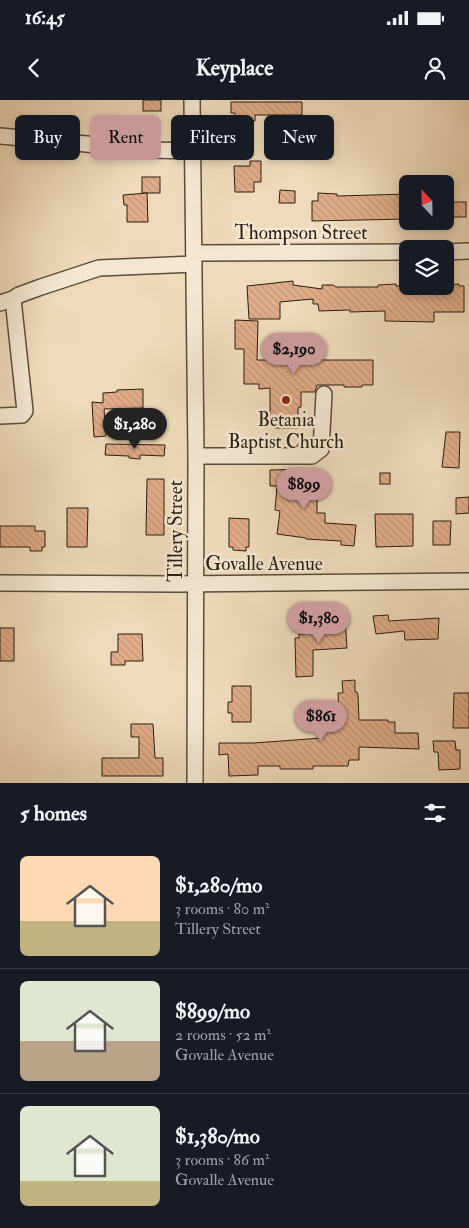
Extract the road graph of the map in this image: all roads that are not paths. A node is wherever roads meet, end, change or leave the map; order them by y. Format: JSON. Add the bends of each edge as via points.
{"nodes":[{"id":1,"x":192,"y":100,"type":"edge"},
{"id":2,"x":192,"y":115,"type":"edge"},
{"id":3,"x":0,"y":136,"type":"edge"},
{"id":4,"x":171,"y":152,"type":"edge"},
{"id":5,"x":192,"y":160,"type":"edge"},
{"id":6,"x":399,"y":252,"type":"edge"},
{"id":7,"x":454,"y":252,"type":"edge"},
{"id":8,"x":469,"y":252,"type":"edge"},
{"id":9,"x":194,"y":258,"type":"junction"},
{"id":10,"x":6,"y":301,"type":"edge"},
{"id":11,"x":324,"y":394,"type":"dead end"},
{"id":12,"x":0,"y":416,"type":"edge"},
{"id":13,"x":196,"y":456,"type":"junction"},
{"id":14,"x":469,"y":581,"type":"edge"},
{"id":15,"x":0,"y":583,"type":"edge"},
{"id":16,"x":195,"y":583,"type":"junction"},
{"id":17,"x":195,"y":783,"type":"edge"}],
"edges":[{"from":1,"to":2,"type":"street","name":"Tillery Street"},
{"from":3,"to":4,"type":"street"},
{"from":5,"to":9,"type":"street","name":"Tillery Street"},
{"from":6,"to":9,"type":"street","name":"Thompson Street"},
{"from":7,"to":8,"type":"street"},
{"from":9,"to":10,"type":"street","name":"Thompson Street","via":[[99,268]]},
{"from":9,"to":13,"type":"street","name":"Tillery Street"},
{"from":10,"to":12,"type":"street","via":[[25,411],[22,415]]},
{"from":11,"to":13,"type":"street","via":[[321,449],[312,456]]},
{"from":13,"to":16,"type":"street","name":"Tillery Street"},
{"from":14,"to":16,"type":"street","name":"Govalle Avenue"},
{"from":15,"to":16,"type":"street","name":"Govalle Avenue"},
{"from":16,"to":17,"type":"street","name":"Tillery Street"}]}
